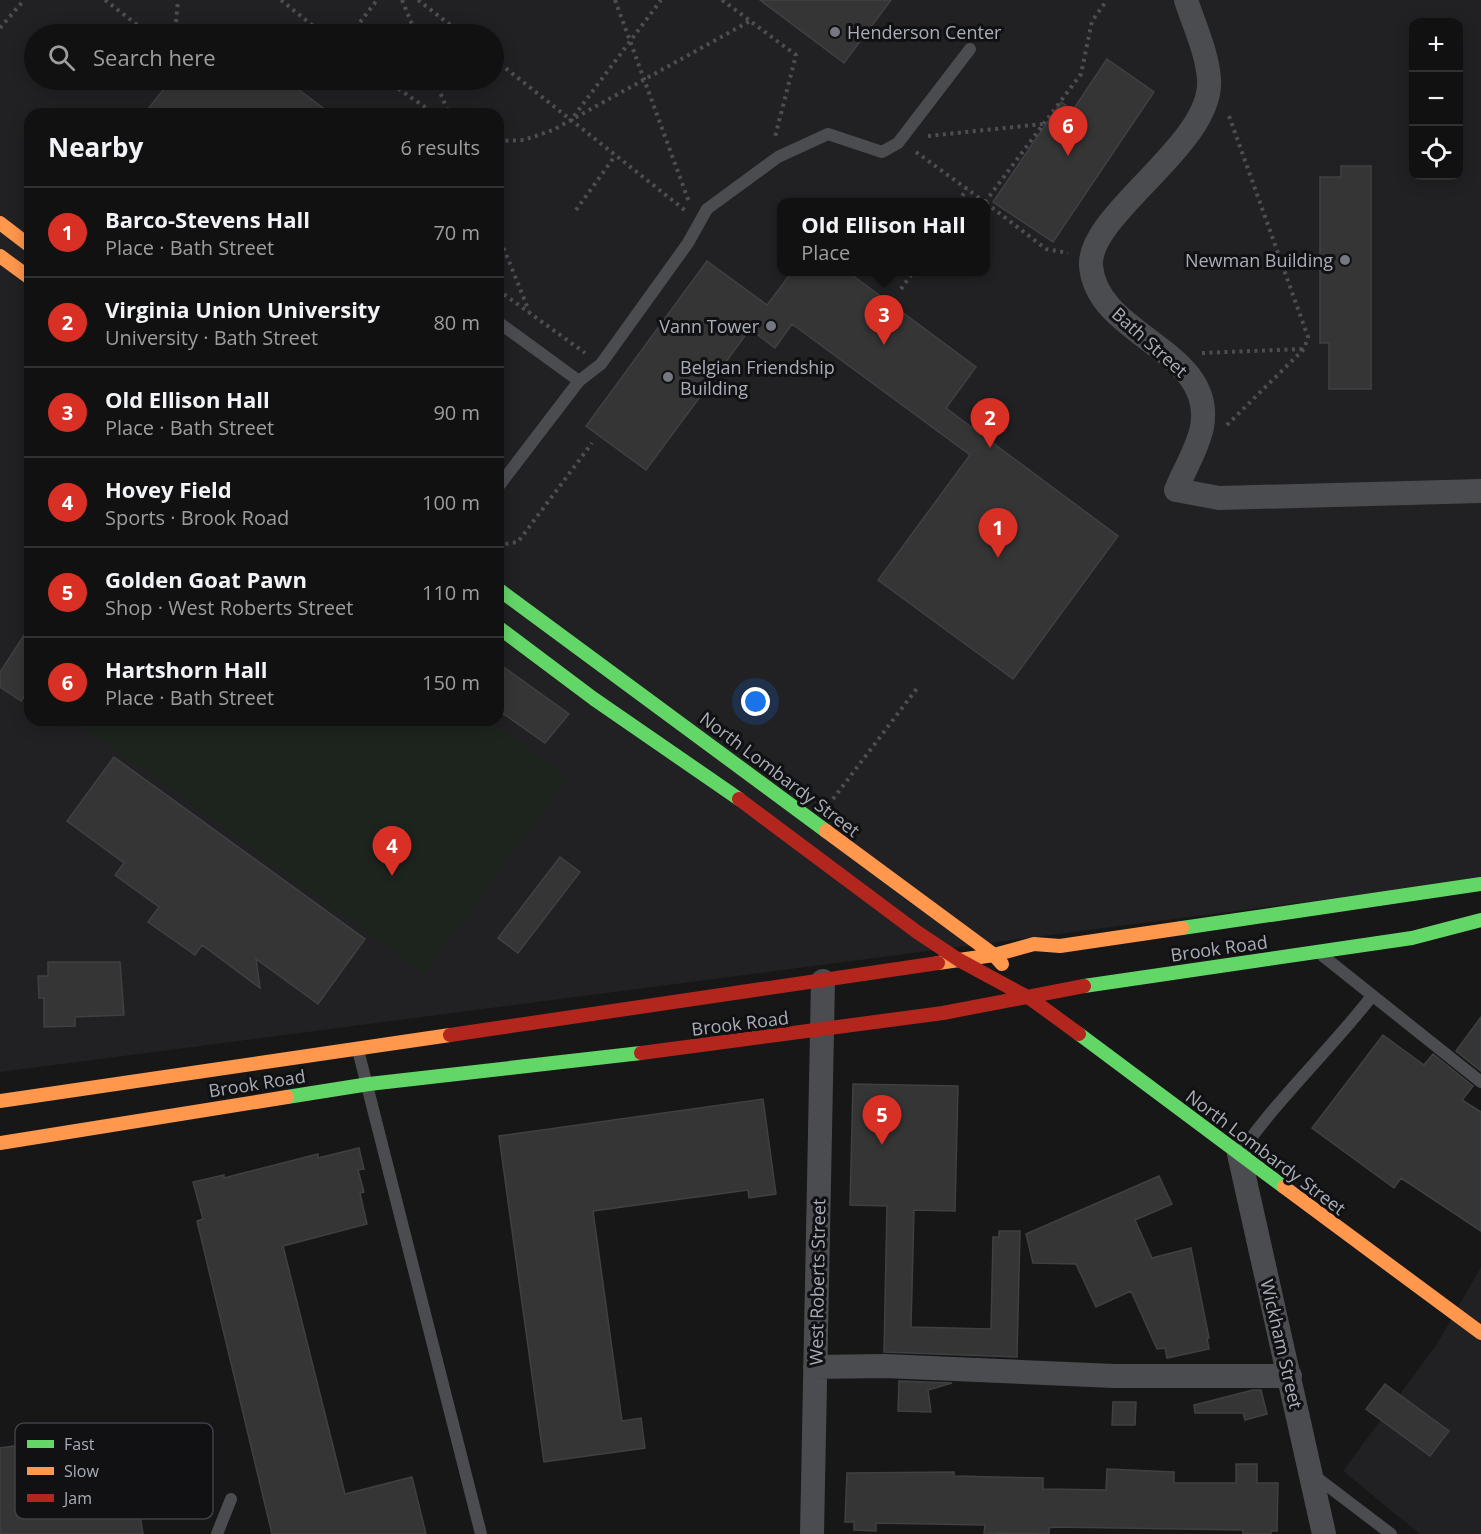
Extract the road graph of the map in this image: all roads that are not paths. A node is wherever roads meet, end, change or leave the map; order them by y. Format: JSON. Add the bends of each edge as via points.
{"nodes":[{"id":1,"x":1186,"y":0,"type":"edge"},
{"id":2,"x":970,"y":49,"type":"dead end"},
{"id":3,"x":0,"y":223,"type":"edge"},
{"id":4,"x":24,"y":241,"type":"edge"},
{"id":5,"x":0,"y":256,"type":"edge"},
{"id":6,"x":24,"y":274,"type":"edge"},
{"id":7,"x":504,"y":326,"type":"edge"},
{"id":8,"x":579,"y":381,"type":"junction"},
{"id":9,"x":504,"y":479,"type":"edge"},
{"id":10,"x":1481,"y":491,"type":"edge"},
{"id":11,"x":504,"y":594,"type":"edge"},
{"id":12,"x":504,"y":631,"type":"edge"},
{"id":13,"x":1481,"y":884,"type":"edge"},
{"id":14,"x":1481,"y":920,"type":"edge"},
{"id":15,"x":1317,"y":952,"type":"junction"},
{"id":16,"x":994,"y":955,"type":"junction"},
{"id":17,"x":959,"y":960,"type":"junction"},
{"id":18,"x":823,"y":981,"type":"junction"},
{"id":19,"x":1372,"y":996,"type":"junction"},
{"id":20,"x":1031,"y":999,"type":"junction"},
{"id":21,"x":822,"y":1031,"type":"junction"},
{"id":22,"x":358,"y":1049,"type":"junction"},
{"id":23,"x":1481,"y":1083,"type":"edge"},
{"id":24,"x":369,"y":1084,"type":"junction"},
{"id":25,"x":0,"y":1101,"type":"edge"},
{"id":26,"x":0,"y":1143,"type":"edge"},
{"id":27,"x":1239,"y":1154,"type":"junction"},
{"id":28,"x":1481,"y":1333,"type":"edge"},
{"id":29,"x":815,"y":1367,"type":"junction"},
{"id":30,"x":1290,"y":1376,"type":"junction"},
{"id":31,"x":1311,"y":1474,"type":"junction"},
{"id":32,"x":231,"y":1499,"type":"dead end"},
{"id":33,"x":217,"y":1534,"type":"edge"},
{"id":34,"x":481,"y":1534,"type":"edge"},
{"id":35,"x":812,"y":1534,"type":"edge"},
{"id":36,"x":1324,"y":1534,"type":"edge"},
{"id":37,"x":1391,"y":1534,"type":"edge"}],
"edges":[{"from":1,"to":10,"type":"street","name":"Bath Street","via":[[1209,79],[1202,111],[1190,131],[1106,229],[1090,257],[1095,283],[1104,300],[1179,365],[1197,387],[1202,427],[1176,490],[1219,498]]},
{"from":2,"to":8,"type":"lane","via":[[898,143],[882,152],[828,134],[778,157],[707,209],[688,243],[633,320],[595,370]]},
{"from":3,"to":4,"type":"main road"},
{"from":5,"to":6,"type":"main road"},
{"from":7,"to":8,"type":"lane"},
{"from":8,"to":9,"type":"lane"},
{"from":11,"to":16,"type":"main road","name":"North Lombardy Street"},
{"from":12,"to":17,"type":"main road","name":"North Lombardy Street"},
{"from":13,"to":16,"type":"main road","name":"Brook Road","via":[[1060,946],[1034,944]]},
{"from":14,"to":15,"type":"main road","name":"Brook Road","via":[[1412,938]]},
{"from":15,"to":19,"type":"lane"},
{"from":15,"to":20,"type":"main road","name":"Brook Road","via":[[1077,987]]},
{"from":16,"to":17,"type":"main road","name":"Brook Road"},
{"from":16,"to":20,"type":"main road","name":"North Lombardy Street"},
{"from":17,"to":18,"type":"main road","name":"Brook Road"},
{"from":17,"to":20,"type":"main road","name":"North Lombardy Street"},
{"from":18,"to":21,"type":"street","name":"West Roberts Street"},
{"from":18,"to":22,"type":"main road","name":"Brook Road"},
{"from":19,"to":23,"type":"lane"},
{"from":19,"to":27,"type":"lane"},
{"from":20,"to":21,"type":"main road","name":"Brook Road"},
{"from":20,"to":27,"type":"main road","name":"North Lombardy Street"},
{"from":21,"to":24,"type":"main road","name":"Brook Road"},
{"from":21,"to":29,"type":"street","name":"West Roberts Street"},
{"from":22,"to":24,"type":"lane"},
{"from":22,"to":25,"type":"main road","name":"Brook Road"},
{"from":24,"to":26,"type":"main road","name":"Brook Road"},
{"from":24,"to":34,"type":"lane"},
{"from":27,"to":28,"type":"main road","name":"North Lombardy Street"},
{"from":27,"to":30,"type":"street","name":"Wickham Street"},
{"from":29,"to":30,"type":"street","via":[[885,1366],[1114,1376]]},
{"from":29,"to":35,"type":"street","name":"West Roberts Street"},
{"from":30,"to":31,"type":"street","name":"Wickham Street"},
{"from":31,"to":36,"type":"street","name":"Wickham Street"},
{"from":31,"to":37,"type":"lane"},
{"from":32,"to":33,"type":"lane"}]}
